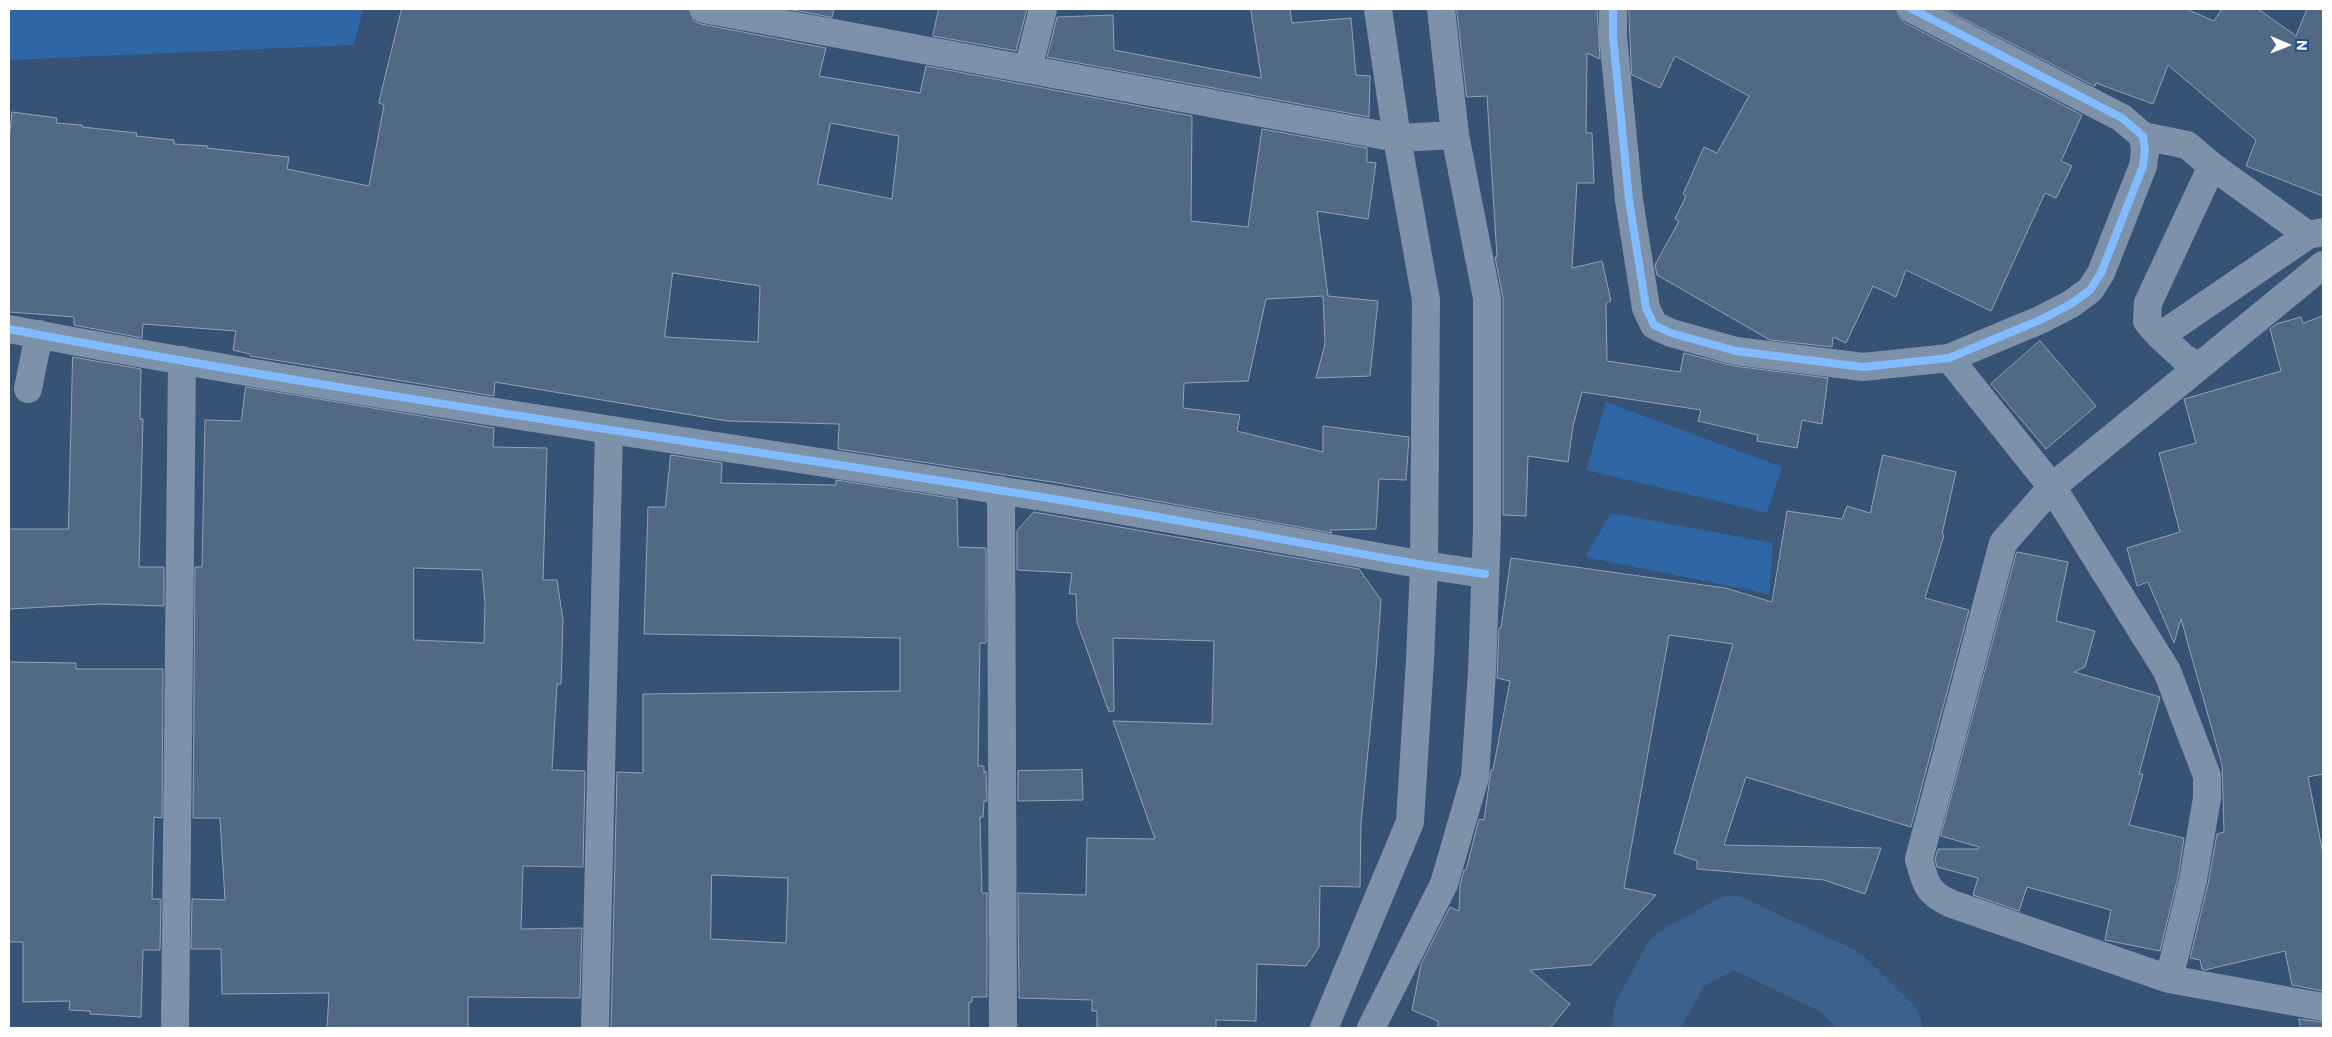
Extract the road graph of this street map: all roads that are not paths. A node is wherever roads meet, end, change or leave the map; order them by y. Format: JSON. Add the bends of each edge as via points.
{"nodes":[{"id":1,"x":704,"y":9,"type":"edge"},
{"id":2,"x":1043,"y":9,"type":"edge"},
{"id":3,"x":1378,"y":9,"type":"edge"},
{"id":4,"x":1440,"y":9,"type":"edge"},
{"id":5,"x":1613,"y":9,"type":"edge"},
{"id":6,"x":1912,"y":9,"type":"edge"},
{"id":7,"x":1028,"y":69,"type":"junction"},
{"id":8,"x":1455,"y":135,"type":"junction"},
{"id":9,"x":2143,"y":136,"type":"junction"},
{"id":10,"x":1397,"y":138,"type":"junction"},
{"id":11,"x":2212,"y":166,"type":"junction"},
{"id":12,"x":2315,"y":233,"type":"edge"},
{"id":13,"x":2323,"y":265,"type":"edge"},
{"id":14,"x":9,"y":329,"type":"edge"},
{"id":15,"x":39,"y":334,"type":"junction"},
{"id":16,"x":2160,"y":336,"type":"junction"},
{"id":17,"x":1949,"y":358,"type":"junction"},
{"id":18,"x":182,"y":360,"type":"junction"},
{"id":19,"x":2199,"y":366,"type":"junction"},
{"id":20,"x":28,"y":389,"type":"dead end"},
{"id":21,"x":609,"y":430,"type":"junction"},
{"id":22,"x":2052,"y":486,"type":"junction"},
{"id":23,"x":1001,"y":490,"type":"junction"},
{"id":24,"x":1424,"y":565,"type":"junction"},
{"id":25,"x":1485,"y":574,"type":"junction"},
{"id":26,"x":2169,"y":979,"type":"junction"},
{"id":27,"x":2323,"y":1006,"type":"edge"},
{"id":28,"x":175,"y":1028,"type":"edge"},
{"id":29,"x":595,"y":1028,"type":"edge"},
{"id":30,"x":1002,"y":1028,"type":"edge"},
{"id":31,"x":1324,"y":1028,"type":"edge"},
{"id":32,"x":1370,"y":1028,"type":"edge"}],
"edges":[{"from":1,"to":7,"type":"street"},
{"from":2,"to":7,"type":"street"},
{"from":3,"to":10,"type":"street"},
{"from":4,"to":8,"type":"street"},
{"from":5,"to":17,"type":"street","via":[[1629,200],[1646,308],[1654,325],[1736,351],[1863,367]]},
{"from":6,"to":9,"type":"street","via":[[2122,118]]},
{"from":7,"to":10,"type":"street"},
{"from":8,"to":10,"type":"street"},
{"from":8,"to":25,"type":"street","via":[[1487,298]]},
{"from":9,"to":11,"type":"street","via":[[2187,145]]},
{"from":9,"to":17,"type":"street","via":[[2144,166],[2101,273],[2090,290],[2040,320]]},
{"from":10,"to":24,"type":"street","via":[[1426,300]]},
{"from":11,"to":12,"type":"street"},
{"from":11,"to":16,"type":"street","via":[[2148,303],[2147,321]]},
{"from":12,"to":16,"type":"street"},
{"from":13,"to":19,"type":"street"},
{"from":14,"to":15,"type":"street"},
{"from":15,"to":18,"type":"street"},
{"from":15,"to":20,"type":"street"},
{"from":16,"to":19,"type":"street","via":[[2184,358]]},
{"from":17,"to":22,"type":"street"},
{"from":18,"to":21,"type":"street"},
{"from":18,"to":28,"type":"street"},
{"from":19,"to":22,"type":"street"},
{"from":21,"to":23,"type":"street"},
{"from":21,"to":29,"type":"street"},
{"from":22,"to":26,"type":"street","via":[[2166,671],[2207,776],[2207,798],[2194,880]]},
{"from":22,"to":26,"type":"street","via":[[2003,543],[1919,859],[1923,876],[1930,890],[1940,899]]},
{"from":23,"to":24,"type":"street"},
{"from":23,"to":30,"type":"street"},
{"from":24,"to":25,"type":"street"},
{"from":24,"to":31,"type":"street","via":[[1410,822]]},
{"from":25,"to":32,"type":"street","via":[[1475,777],[1444,884]]},
{"from":26,"to":27,"type":"street"}]}
